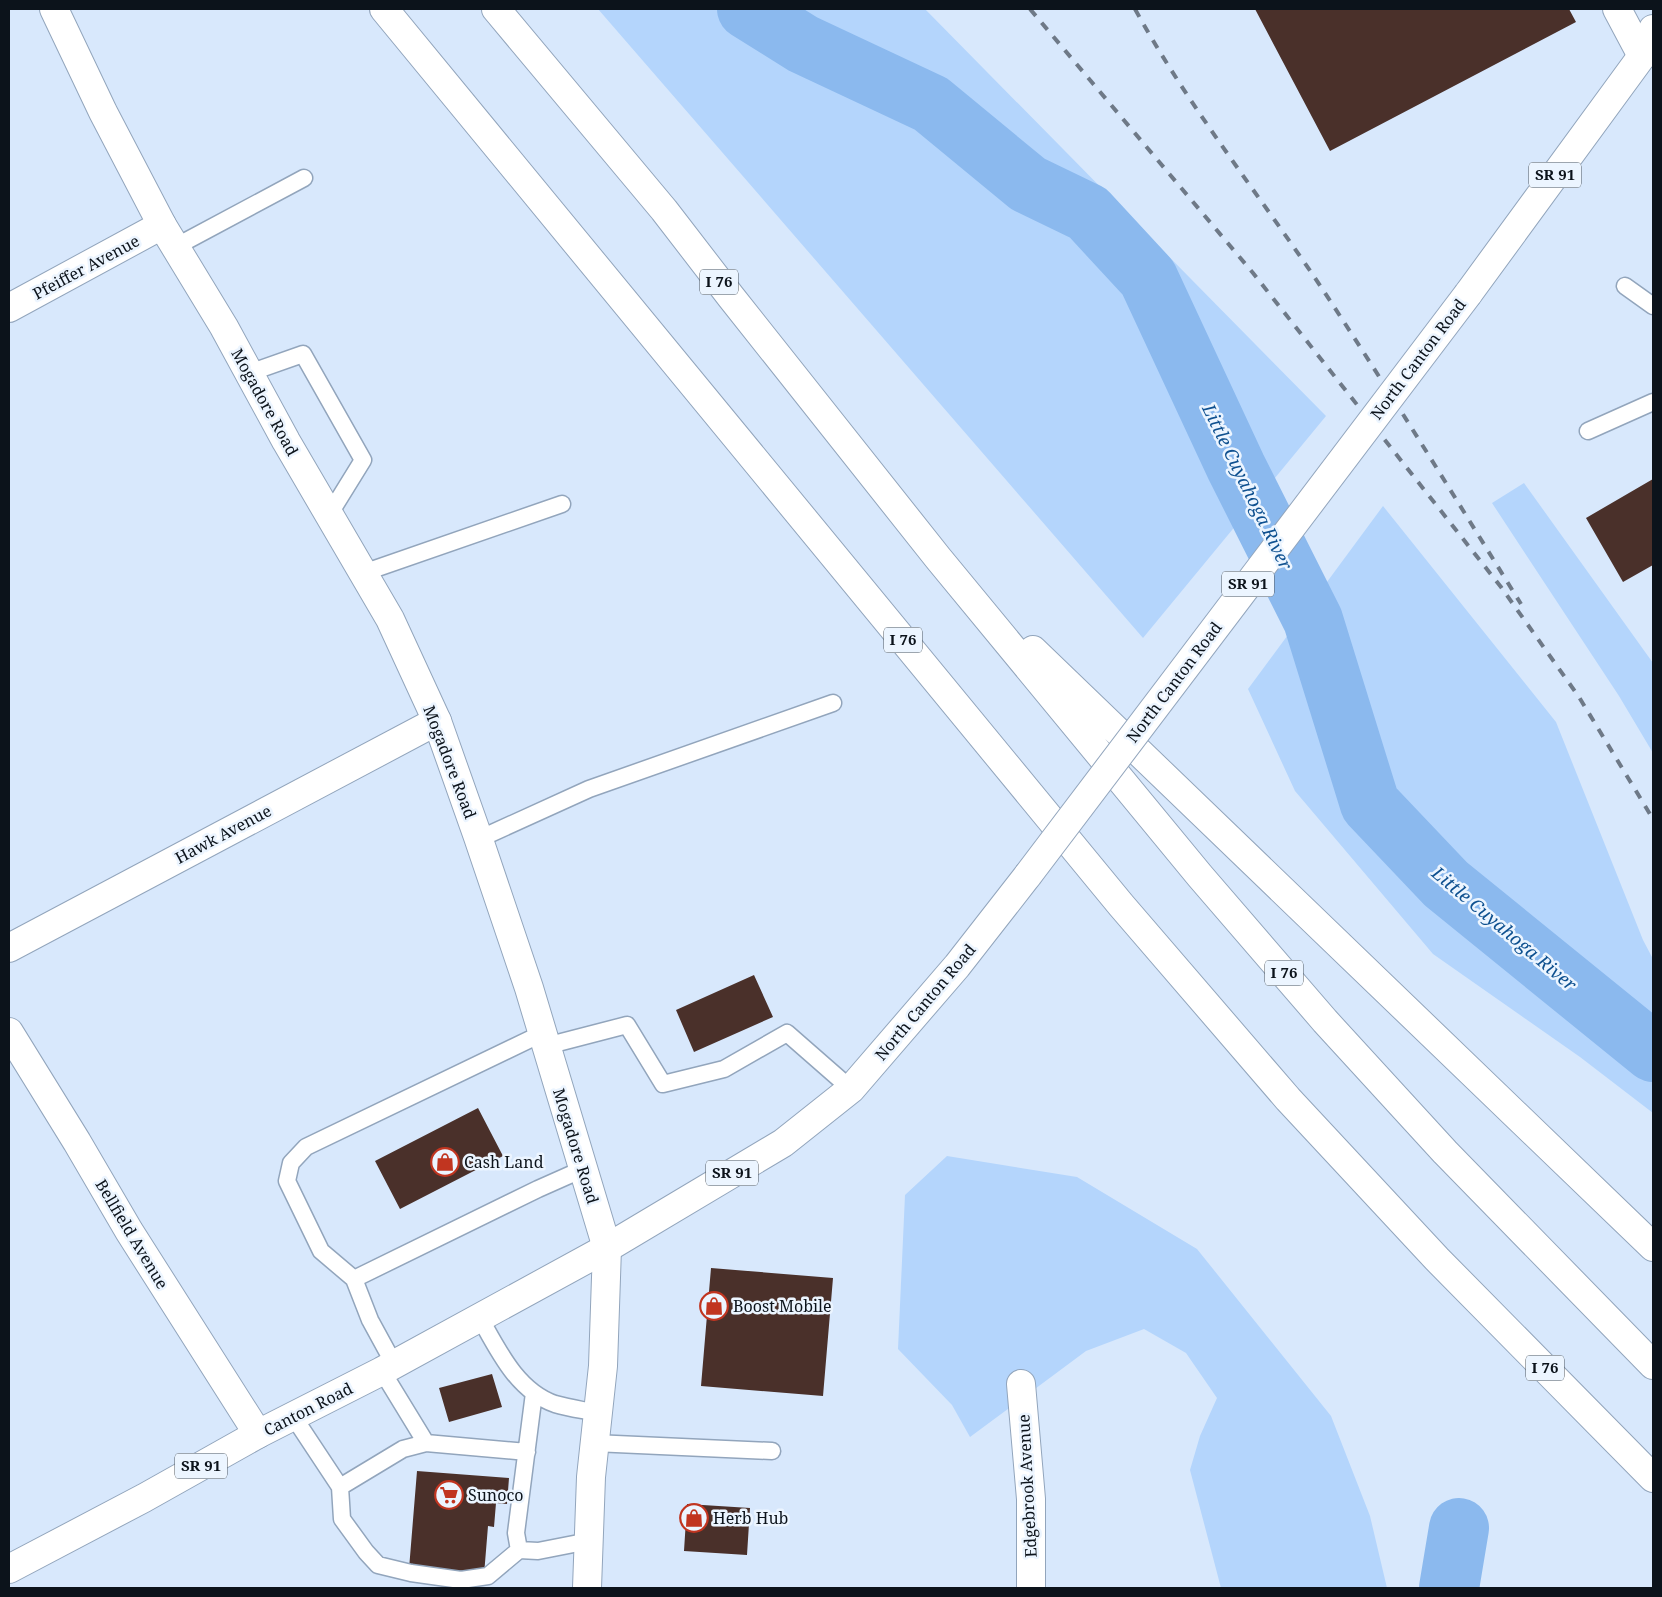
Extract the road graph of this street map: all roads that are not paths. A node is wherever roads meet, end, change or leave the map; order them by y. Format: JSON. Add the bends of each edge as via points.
{"nodes":[{"id":1,"x":54,"y":9,"type":"edge"},
{"id":2,"x":384,"y":9,"type":"edge"},
{"id":3,"x":496,"y":9,"type":"edge"},
{"id":4,"x":1617,"y":9,"type":"edge"},
{"id":5,"x":1653,"y":29,"type":"edge"},
{"id":6,"x":1648,"y":66,"type":"edge"},
{"id":7,"x":304,"y":178,"type":"dead end"},
{"id":8,"x":169,"y":236,"type":"junction"},
{"id":9,"x":1625,"y":286,"type":"dead end"},
{"id":10,"x":1653,"y":306,"type":"edge"},
{"id":11,"x":9,"y":308,"type":"edge"},
{"id":12,"x":248,"y":373,"type":"junction"},
{"id":13,"x":1653,"y":402,"type":"edge"},
{"id":14,"x":1588,"y":431,"type":"dead end"},
{"id":15,"x":562,"y":504,"type":"dead end"},
{"id":16,"x":329,"y":515,"type":"junction"},
{"id":17,"x":938,"y":558,"type":"junction"},
{"id":18,"x":363,"y":573,"type":"junction"},
{"id":19,"x":833,"y":703,"type":"dead end"},
{"id":20,"x":437,"y":721,"type":"junction"},
{"id":21,"x":479,"y":840,"type":"junction"},
{"id":22,"x":9,"y":948,"type":"edge"},
{"id":23,"x":9,"y":1032,"type":"edge"},
{"id":24,"x":544,"y":1040,"type":"junction"},
{"id":25,"x":851,"y":1089,"type":"junction"},
{"id":26,"x":583,"y":1169,"type":"junction"},
{"id":27,"x":1653,"y":1247,"type":"edge"},
{"id":28,"x":607,"y":1248,"type":"junction"},
{"id":29,"x":354,"y":1279,"type":"junction"},
{"id":30,"x":480,"y":1318,"type":"junction"},
{"id":31,"x":1653,"y":1365,"type":"edge"},
{"id":32,"x":388,"y":1368,"type":"junction"},
{"id":33,"x":1021,"y":1384,"type":"dead end"},
{"id":34,"x":534,"y":1393,"type":"junction"},
{"id":35,"x":597,"y":1413,"type":"junction"},
{"id":36,"x":293,"y":1416,"type":"junction"},
{"id":37,"x":258,"y":1434,"type":"junction"},
{"id":38,"x":426,"y":1442,"type":"junction"},
{"id":39,"x":594,"y":1443,"type":"junction"},
{"id":40,"x":772,"y":1451,"type":"dead end"},
{"id":41,"x":527,"y":1452,"type":"junction"},
{"id":42,"x":1653,"y":1478,"type":"edge"},
{"id":43,"x":340,"y":1487,"type":"junction"},
{"id":44,"x":589,"y":1541,"type":"junction"},
{"id":45,"x":519,"y":1550,"type":"junction"},
{"id":46,"x":9,"y":1569,"type":"edge"},
{"id":47,"x":587,"y":1588,"type":"edge"},
{"id":48,"x":1031,"y":1588,"type":"edge"}],
"edges":[{"from":1,"to":8,"type":"main road","name":"Mogadore Road"},
{"from":2,"to":42,"type":"main road","number":"I 76","via":[[1121,905],[1288,1099],[1437,1259]]},
{"from":3,"to":17,"type":"main road","number":"I 76","via":[[664,210]]},
{"from":4,"to":6,"type":"main road"},
{"from":5,"to":6,"type":"main road","name":"North Canton Road","number":"SR 91"},
{"from":6,"to":25,"type":"main road","name":"North Canton Road","number":"SR 91","bridge":true,"via":[[1468,294],[1028,875],[957,966]]},
{"from":7,"to":8,"type":"lane"},
{"from":8,"to":11,"type":"main road","name":"Pfeiffer Avenue"},
{"from":8,"to":12,"type":"main road","name":"Mogadore Road"},
{"from":9,"to":10,"type":"lane"},
{"from":12,"to":16,"type":"main road","name":"Mogadore Road"},
{"from":12,"to":16,"type":"lane","via":[[303,354],[359,452],[363,460]]},
{"from":13,"to":14,"type":"lane"},
{"from":15,"to":18,"type":"lane"},
{"from":16,"to":18,"type":"main road","name":"Mogadore Road"},
{"from":17,"to":27,"type":"main road"},
{"from":17,"to":31,"type":"main road","number":"I 76","via":[[1200,876],[1325,1020],[1445,1152]]},
{"from":18,"to":20,"type":"main road","name":"Mogadore Road","via":[[390,619]]},
{"from":19,"to":21,"type":"lane","via":[[589,789]]},
{"from":20,"to":21,"type":"main road","name":"Mogadore Road"},
{"from":20,"to":22,"type":"main road","name":"Hawk Avenue"},
{"from":21,"to":24,"type":"main road","name":"Mogadore Road"},
{"from":23,"to":37,"type":"main road","name":"Bellfield Avenue","via":[[129,1231]]},
{"from":24,"to":25,"type":"lane","via":[[627,1025],[663,1084],[724,1069],[787,1033]]},
{"from":24,"to":26,"type":"main road","name":"Mogadore Road"},
{"from":24,"to":29,"type":"lane","via":[[306,1147],[291,1163],[287,1181],[320,1251]]},
{"from":25,"to":28,"type":"main road","name":"North Canton Road","number":"SR 91","via":[[782,1143]]},
{"from":26,"to":28,"type":"main road","name":"Mogadore Road"},
{"from":26,"to":29,"type":"lane"},
{"from":28,"to":30,"type":"main road","name":"Canton Road","number":"SR 91"},
{"from":28,"to":35,"type":"main road","name":"Mogadore Road"},
{"from":29,"to":32,"type":"lane"},
{"from":30,"to":32,"type":"main road","name":"Canton Road","number":"SR 91"},
{"from":30,"to":34,"type":"lane","via":[[508,1366]]},
{"from":32,"to":36,"type":"main road","name":"Canton Road","number":"SR 91"},
{"from":32,"to":38,"type":"lane"},
{"from":33,"to":48,"type":"main road","name":"Edgebrook Avenue","via":[[1030,1499]]},
{"from":34,"to":35,"type":"lane","via":[[555,1404]]},
{"from":34,"to":41,"type":"lane"},
{"from":35,"to":39,"type":"main road","name":"Mogadore Road"},
{"from":36,"to":37,"type":"main road","name":"Canton Road","number":"SR 91"},
{"from":36,"to":43,"type":"lane"},
{"from":37,"to":46,"type":"main road","name":"Canton Road","number":"SR 91"},
{"from":38,"to":41,"type":"lane"},
{"from":38,"to":43,"type":"lane","via":[[403,1449]]},
{"from":39,"to":40,"type":"lane"},
{"from":39,"to":44,"type":"main road","name":"Mogadore Road"},
{"from":41,"to":45,"type":"lane","via":[[516,1533]]},
{"from":43,"to":45,"type":"lane","via":[[342,1519],[378,1565],[461,1580],[488,1576]]},
{"from":44,"to":45,"type":"lane","via":[[538,1552]]},
{"from":44,"to":47,"type":"main road","name":"Mogadore Road"}]}
